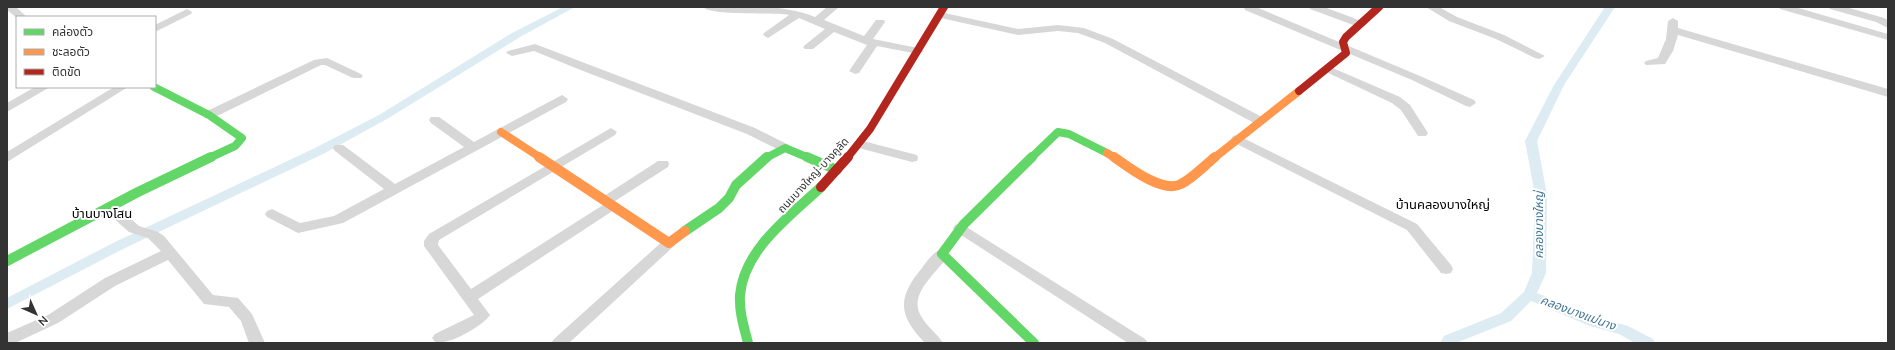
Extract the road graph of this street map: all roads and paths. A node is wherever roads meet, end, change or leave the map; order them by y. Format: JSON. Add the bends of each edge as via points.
{"nodes":[{"id":1,"x":10,"y":7,"type":"edge"},
{"id":2,"x":708,"y":7,"type":"edge"},
{"id":3,"x":834,"y":7,"type":"edge"},
{"id":4,"x":1314,"y":7,"type":"edge"},
{"id":5,"x":1379,"y":7,"type":"edge"},
{"id":6,"x":1431,"y":7,"type":"edge"},
{"id":7,"x":1784,"y":7,"type":"edge"},
{"id":8,"x":1834,"y":7,"type":"edge"},
{"id":9,"x":767,"y":8,"type":"edge"},
{"id":10,"x":1249,"y":8,"type":"edge"},
{"id":11,"x":942,"y":11,"type":"edge"},
{"id":12,"x":188,"y":12,"type":"dead end"},
{"id":13,"x":798,"y":14,"type":"junction"},
{"id":14,"x":21,"y":16,"type":"edge"},
{"id":15,"x":816,"y":21,"type":"junction"},
{"id":16,"x":880,"y":22,"type":"dead end"},
{"id":17,"x":1360,"y":24,"type":"junction"},
{"id":18,"x":1888,"y":24,"type":"edge"},
{"id":19,"x":156,"y":28,"type":"edge"},
{"id":20,"x":833,"y":28,"type":"junction"},
{"id":21,"x":768,"y":35,"type":"dead end"},
{"id":22,"x":1887,"y":38,"type":"edge"},
{"id":23,"x":870,"y":42,"type":"junction"},
{"id":24,"x":809,"y":47,"type":"dead end"},
{"id":25,"x":1346,"y":50,"type":"junction"},
{"id":26,"x":918,"y":51,"type":"junction"},
{"id":27,"x":512,"y":53,"type":"dead end"},
{"id":28,"x":1539,"y":56,"type":"dead end"},
{"id":29,"x":1650,"y":63,"type":"dead end"},
{"id":30,"x":1328,"y":69,"type":"junction"},
{"id":31,"x":855,"y":71,"type":"dead end"},
{"id":32,"x":357,"y":76,"type":"dead end"},
{"id":33,"x":42,"y":88,"type":"edge"},
{"id":34,"x":120,"y":88,"type":"edge"},
{"id":35,"x":156,"y":88,"type":"edge"},
{"id":36,"x":1888,"y":93,"type":"edge"},
{"id":37,"x":562,"y":99,"type":"dead end"},
{"id":38,"x":1470,"y":103,"type":"dead end"},
{"id":39,"x":7,"y":108,"type":"edge"},
{"id":40,"x":209,"y":114,"type":"junction"},
{"id":41,"x":435,"y":120,"type":"dead end"},
{"id":42,"x":1260,"y":121,"type":"junction"},
{"id":43,"x":501,"y":132,"type":"junction"},
{"id":44,"x":611,"y":132,"type":"dead end"},
{"id":45,"x":1422,"y":133,"type":"dead end"},
{"id":46,"x":1237,"y":140,"type":"junction"},
{"id":47,"x":859,"y":144,"type":"junction"},
{"id":48,"x":473,"y":147,"type":"junction"},
{"id":49,"x":339,"y":148,"type":"dead end"},
{"id":50,"x":786,"y":148,"type":"junction"},
{"id":51,"x":7,"y":158,"type":"edge"},
{"id":52,"x":912,"y":158,"type":"dead end"},
{"id":53,"x":664,"y":164,"type":"dead end"},
{"id":54,"x":552,"y":166,"type":"junction"},
{"id":55,"x":837,"y":170,"type":"junction"},
{"id":56,"x":394,"y":190,"type":"junction"},
{"id":57,"x":609,"y":203,"type":"junction"},
{"id":58,"x":109,"y":207,"type":"junction"},
{"id":59,"x":272,"y":214,"type":"dead end"},
{"id":60,"x":960,"y":228,"type":"junction"},
{"id":61,"x":669,"y":242,"type":"junction"},
{"id":62,"x":171,"y":252,"type":"junction"},
{"id":63,"x":942,"y":254,"type":"junction"},
{"id":64,"x":7,"y":262,"type":"edge"},
{"id":65,"x":1446,"y":269,"type":"dead end"},
{"id":66,"x":468,"y":298,"type":"junction"},
{"id":67,"x":440,"y":338,"type":"dead end"},
{"id":68,"x":7,"y":340,"type":"edge"},
{"id":69,"x":257,"y":343,"type":"edge"},
{"id":70,"x":559,"y":343,"type":"edge"},
{"id":71,"x":748,"y":343,"type":"edge"},
{"id":72,"x":935,"y":343,"type":"edge"},
{"id":73,"x":1034,"y":343,"type":"edge"},
{"id":74,"x":1140,"y":343,"type":"edge"}],
"edges":[{"from":1,"to":14,"type":"street"},
{"from":2,"to":9,"type":"street","via":[[735,10]]},
{"from":3,"to":15,"type":"street"},
{"from":4,"to":17,"type":"street"},
{"from":5,"to":17,"type":"street"},
{"from":6,"to":28,"type":"street"},
{"from":7,"to":22,"type":"street"},
{"from":8,"to":18,"type":"street"},
{"from":9,"to":13,"type":"street"},
{"from":10,"to":25,"type":"street"},
{"from":11,"to":26,"type":"street","name":"ถนนบางใหญ่-บางคูลัด"},
{"from":11,"to":42,"type":"street","via":[[1018,32],[1058,28],[1080,30],[1109,41]]},
{"from":12,"to":19,"type":"street"},
{"from":13,"to":15,"type":"street"},
{"from":13,"to":21,"type":"street"},
{"from":15,"to":20,"type":"street"},
{"from":16,"to":23,"type":"street"},
{"from":17,"to":25,"type":"street","via":[[1343,42]]},
{"from":20,"to":23,"type":"street"},
{"from":20,"to":24,"type":"street"},
{"from":23,"to":26,"type":"street"},
{"from":23,"to":31,"type":"street"},
{"from":25,"to":30,"type":"street","via":[[1346,53]]},
{"from":25,"to":38,"type":"street"},
{"from":26,"to":47,"type":"street","name":"ถนนบางใหญ่-บางคูลัด"},
{"from":27,"to":50,"type":"street","via":[[535,47],[751,131]]},
{"from":29,"to":36,"type":"street","via":[[1661,62],[1665,57],[1671,42],[1673,25]]},
{"from":30,"to":42,"type":"street"},
{"from":30,"to":45,"type":"street","via":[[1396,100],[1406,108]]},
{"from":32,"to":40,"type":"street","via":[[328,61],[318,62]]},
{"from":33,"to":39,"type":"street"},
{"from":34,"to":51,"type":"street"},
{"from":35,"to":40,"type":"street"},
{"from":37,"to":43,"type":"street"},
{"from":40,"to":58,"type":"street","via":[[239,135],[241,141]]},
{"from":41,"to":48,"type":"street"},
{"from":42,"to":46,"type":"street"},
{"from":43,"to":48,"type":"street"},
{"from":43,"to":54,"type":"street"},
{"from":44,"to":54,"type":"street"},
{"from":46,"to":60,"type":"street","via":[[1180,185],[1172,187],[1158,184],[1097,147],[1069,134],[1058,132]]},
{"from":46,"to":65,"type":"street","via":[[1412,227]]},
{"from":47,"to":52,"type":"street"},
{"from":47,"to":55,"type":"street","name":"ถนนบางใหญ่-บางคูลัด"},
{"from":48,"to":56,"type":"street"},
{"from":49,"to":56,"type":"street"},
{"from":50,"to":55,"type":"street"},
{"from":50,"to":61,"type":"street","via":[[764,159],[736,185],[718,208]]},
{"from":53,"to":57,"type":"street"},
{"from":54,"to":57,"type":"street"},
{"from":54,"to":66,"type":"street","via":[[431,241],[431,246]]},
{"from":55,"to":71,"type":"street","name":"ถนนบางใหญ่-บางคูลัด","via":[[773,235],[746,273],[740,288],[738,306]]},
{"from":56,"to":59,"type":"street","via":[[333,222],[298,228]]},
{"from":57,"to":61,"type":"street"},
{"from":57,"to":66,"type":"street"},
{"from":58,"to":62,"type":"street","via":[[134,230],[153,235]]},
{"from":58,"to":64,"type":"street"},
{"from":60,"to":63,"type":"street"},
{"from":60,"to":74,"type":"street"},
{"from":61,"to":70,"type":"street"},
{"from":62,"to":68,"type":"street","via":[[110,282],[53,319]]},
{"from":62,"to":69,"type":"street","via":[[209,300],[233,302],[247,318]]},
{"from":63,"to":72,"type":"street","via":[[914,290],[910,304],[913,315]]},
{"from":63,"to":73,"type":"street"},
{"from":66,"to":67,"type":"street","via":[[480,312],[480,318]]}]}
